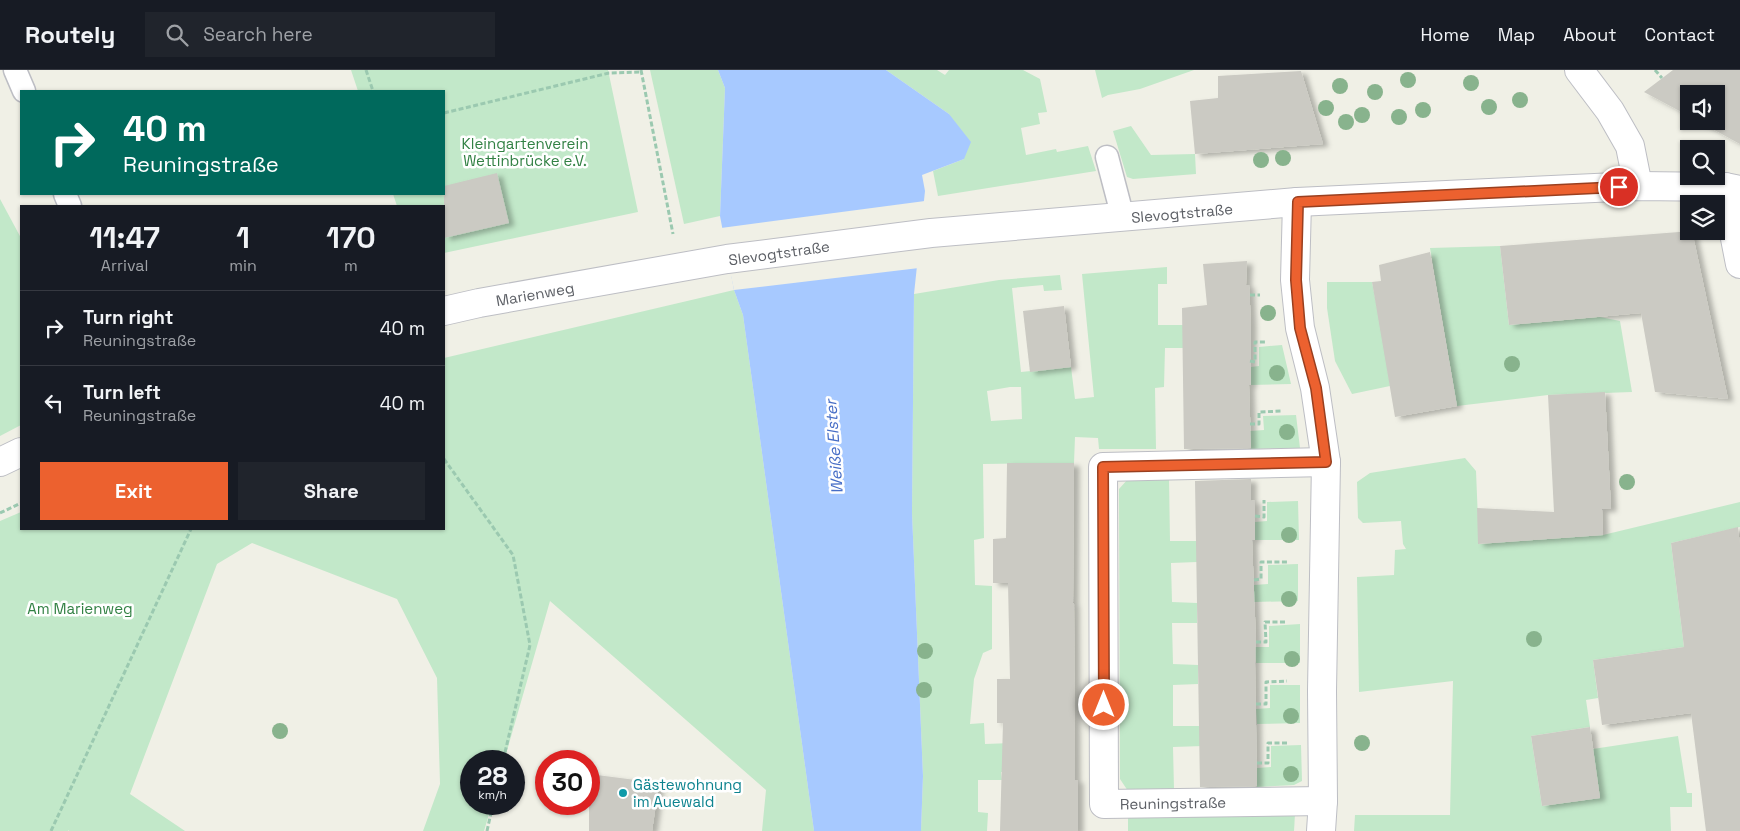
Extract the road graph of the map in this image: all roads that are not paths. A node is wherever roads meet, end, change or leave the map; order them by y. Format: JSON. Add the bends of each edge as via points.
{"nodes":[{"id":1,"x":15,"y":70,"type":"edge"},
{"id":2,"x":1579,"y":70,"type":"edge"},
{"id":3,"x":24,"y":90,"type":"edge"},
{"id":4,"x":1107,"y":157,"type":"dead end"},
{"id":5,"x":1638,"y":186,"type":"junction"},
{"id":6,"x":1732,"y":188,"type":"edge"},
{"id":7,"x":1298,"y":202,"type":"junction"},
{"id":8,"x":1123,"y":218,"type":"junction"},
{"id":9,"x":1740,"y":264,"type":"edge"},
{"id":10,"x":626,"y":279,"type":"joint"},
{"id":11,"x":445,"y":312,"type":"edge"},
{"id":12,"x":20,"y":452,"type":"edge"},
{"id":13,"x":0,"y":462,"type":"edge"},
{"id":14,"x":1326,"y":462,"type":"junction"},
{"id":15,"x":1323,"y":801,"type":"junction"},
{"id":16,"x":1321,"y":831,"type":"edge"}],
"edges":[{"from":1,"to":3,"type":"lane"},
{"from":2,"to":5,"type":"street","via":[[1610,111],[1630,146]]},
{"from":4,"to":8,"type":"lane"},
{"from":5,"to":6,"type":"street","name":"Slevogtstraße"},
{"from":5,"to":7,"type":"street","name":"Slevogtstraße"},
{"from":6,"to":9,"type":"street"},
{"from":7,"to":8,"type":"street","name":"Slevogtstraße"},
{"from":7,"to":14,"type":"street","via":[[1296,280],[1300,328],[1316,388]]},
{"from":8,"to":10,"type":"street","name":"Slevogtstraße","via":[[931,233],[727,259]]},
{"from":10,"to":11,"type":"street","name":"Marienweg"},
{"from":12,"to":13,"type":"street"},
{"from":14,"to":15,"type":"street"},
{"from":14,"to":15,"type":"street","name":"Reuningstraße","via":[[1103,467],[1104,804]]},
{"from":15,"to":16,"type":"street"}]}
